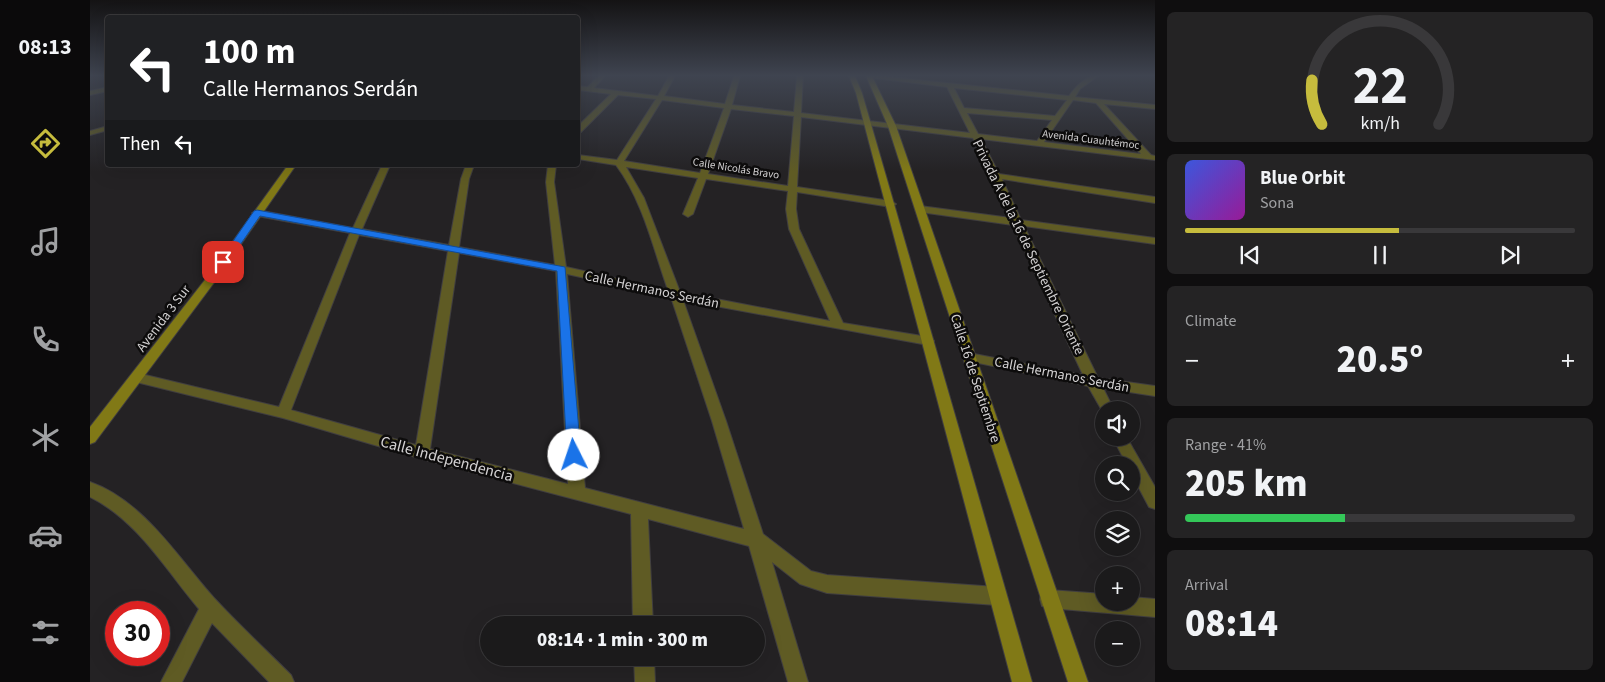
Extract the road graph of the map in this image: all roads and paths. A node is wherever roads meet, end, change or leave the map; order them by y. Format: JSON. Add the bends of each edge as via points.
{"nodes":[{"id":1,"x":601,"y":108,"type":"edge"},
{"id":2,"x":653,"y":108,"type":"edge"},
{"id":3,"x":726,"y":108,"type":"edge"},
{"id":4,"x":742,"y":108,"type":"edge"},
{"id":5,"x":797,"y":108,"type":"edge"},
{"id":6,"x":863,"y":108,"type":"edge"},
{"id":7,"x":883,"y":108,"type":"edge"},
{"id":8,"x":1065,"y":108,"type":"edge"},
{"id":9,"x":1104,"y":108,"type":"edge"},
{"id":10,"x":961,"y":110,"type":"joint"},
{"id":11,"x":796,"y":114,"type":"junction"},
{"id":12,"x":1057,"y":118,"type":"junction"},
{"id":13,"x":866,"y":123,"type":"junction"},
{"id":14,"x":892,"y":126,"type":"junction"},
{"id":15,"x":580,"y":128,"type":"edge"},
{"id":16,"x":105,"y":129,"type":"edge"},
{"id":17,"x":90,"y":133,"type":"edge"},
{"id":18,"x":976,"y":136,"type":"junction"},
{"id":19,"x":1039,"y":144,"type":"junction"},
{"id":20,"x":580,"y":157,"type":"edge"},
{"id":21,"x":1152,"y":158,"type":"edge"},
{"id":22,"x":619,"y":163,"type":"junction"},
{"id":23,"x":291,"y":167,"type":"edge"},
{"id":24,"x":385,"y":167,"type":"edge"},
{"id":25,"x":469,"y":167,"type":"edge"},
{"id":26,"x":552,"y":167,"type":"edge"},
{"id":27,"x":703,"y":176,"type":"junction"},
{"id":28,"x":996,"y":176,"type":"junction"},
{"id":29,"x":792,"y":189,"type":"junction"},
{"id":30,"x":1155,"y":200,"type":"edge"},
{"id":31,"x":891,"y":204,"type":"junction"},
{"id":32,"x":920,"y":209,"type":"junction"},
{"id":33,"x":257,"y":213,"type":"junction"},
{"id":34,"x":688,"y":214,"type":"dead end"},
{"id":35,"x":1018,"y":222,"type":"junction"},
{"id":36,"x":356,"y":231,"type":"junction"},
{"id":37,"x":1155,"y":241,"type":"edge"},
{"id":38,"x":455,"y":249,"type":"junction"},
{"id":39,"x":562,"y":269,"type":"junction"},
{"id":40,"x":676,"y":295,"type":"junction"},
{"id":41,"x":838,"y":326,"type":"junction"},
{"id":42,"x":928,"y":341,"type":"junction"},
{"id":43,"x":969,"y":357,"type":"junction"},
{"id":44,"x":137,"y":378,"type":"junction"},
{"id":45,"x":1094,"y":382,"type":"junction"},
{"id":46,"x":1155,"y":391,"type":"edge"},
{"id":47,"x":1103,"y":401,"type":"edge"},
{"id":48,"x":283,"y":413,"type":"junction"},
{"id":49,"x":90,"y":438,"type":"edge"},
{"id":50,"x":1124,"y":446,"type":"edge"},
{"id":51,"x":422,"y":453,"type":"junction"},
{"id":52,"x":90,"y":489,"type":"edge"},
{"id":53,"x":577,"y":492,"type":"junction"},
{"id":54,"x":1155,"y":502,"type":"edge"},
{"id":55,"x":639,"y":510,"type":"junction"},
{"id":56,"x":757,"y":540,"type":"junction"},
{"id":57,"x":997,"y":596,"type":"junction"},
{"id":58,"x":1049,"y":599,"type":"junction"},
{"id":59,"x":210,"y":607,"type":"junction"},
{"id":60,"x":1155,"y":608,"type":"edge"},
{"id":61,"x":643,"y":616,"type":"edge"},
{"id":62,"x":644,"y":666,"type":"edge"},
{"id":63,"x":171,"y":682,"type":"edge"},
{"id":64,"x":284,"y":682,"type":"edge"},
{"id":65,"x":645,"y":682,"type":"edge"},
{"id":66,"x":798,"y":682,"type":"edge"},
{"id":67,"x":1022,"y":682,"type":"edge"},
{"id":68,"x":1078,"y":682,"type":"edge"}],
"edges":[{"from":1,"to":15,"type":"street"},
{"from":2,"to":22,"type":"street"},
{"from":3,"to":27,"type":"street","via":[[721,130]]},
{"from":4,"to":11,"type":"street","name":"Avenida Cuauhtémoc"},
{"from":5,"to":11,"type":"street"},
{"from":6,"to":13,"type":"main road"},
{"from":7,"to":14,"type":"main road","name":"Calle 16 de Septiembre"},
{"from":8,"to":12,"type":"street"},
{"from":9,"to":21,"type":"street"},
{"from":10,"to":12,"type":"street"},
{"from":10,"to":18,"type":"street","name":"Privada A de la 16 de Septiembre Oriente"},
{"from":11,"to":13,"type":"street","name":"Avenida Cuauhtémoc"},
{"from":11,"to":29,"type":"street"},
{"from":12,"to":19,"type":"street"},
{"from":13,"to":14,"type":"street","name":"Avenida Cuauhtémoc"},
{"from":13,"to":31,"type":"main road"},
{"from":14,"to":18,"type":"street","name":"Avenida Cuauhtémoc"},
{"from":14,"to":32,"type":"main road","name":"Calle 16 de Septiembre"},
{"from":16,"to":17,"type":"street"},
{"from":18,"to":19,"type":"street","name":"Avenida Cuauhtémoc"},
{"from":18,"to":28,"type":"street","name":"Privada A de la 16 de Septiembre Oriente"},
{"from":19,"to":21,"type":"street","name":"Avenida Cuauhtémoc"},
{"from":20,"to":22,"type":"street","name":"Calle Nicolás Bravo"},
{"from":22,"to":27,"type":"street","name":"Calle Nicolás Bravo"},
{"from":22,"to":40,"type":"street","via":[[642,205]]},
{"from":23,"to":33,"type":"main road","name":"Avenida 3 Sur"},
{"from":24,"to":36,"type":"street"},
{"from":25,"to":38,"type":"street"},
{"from":26,"to":39,"type":"street","via":[[550,182]]},
{"from":27,"to":29,"type":"street","name":"Calle Nicolás Bravo"},
{"from":27,"to":34,"type":"street"},
{"from":28,"to":30,"type":"street"},
{"from":28,"to":35,"type":"street","name":"Privada A de la 16 de Septiembre Oriente"},
{"from":29,"to":31,"type":"street","name":"Calle Nicolás Bravo"},
{"from":29,"to":41,"type":"street","via":[[794,229]]},
{"from":31,"to":42,"type":"main road"},
{"from":32,"to":35,"type":"street"},
{"from":32,"to":43,"type":"main road","name":"Calle 16 de Septiembre"},
{"from":33,"to":36,"type":"street","name":"Calle Hermanos Serdán"},
{"from":33,"to":44,"type":"main road","name":"Avenida 3 Sur"},
{"from":35,"to":37,"type":"street"},
{"from":35,"to":45,"type":"street","name":"Privada A de la 16 de Septiembre Oriente"},
{"from":36,"to":38,"type":"street","name":"Calle Hermanos Serdán"},
{"from":36,"to":48,"type":"street"},
{"from":38,"to":39,"type":"street","name":"Calle Hermanos Serdán"},
{"from":38,"to":51,"type":"street"},
{"from":39,"to":40,"type":"street","name":"Calle Hermanos Serdán"},
{"from":39,"to":53,"type":"street"},
{"from":40,"to":41,"type":"street","name":"Calle Hermanos Serdán"},
{"from":40,"to":56,"type":"street"},
{"from":41,"to":42,"type":"street","name":"Calle Hermanos Serdán"},
{"from":42,"to":57,"type":"main road"},
{"from":43,"to":45,"type":"street","name":"Calle Hermanos Serdán"},
{"from":43,"to":58,"type":"main road","name":"Calle 16 de Septiembre"},
{"from":44,"to":48,"type":"street","name":"Calle Independencia"},
{"from":44,"to":49,"type":"main road","name":"Avenida 3 Sur"},
{"from":45,"to":46,"type":"street","name":"Calle Hermanos Serdán"},
{"from":45,"to":47,"type":"street","name":"Privada A de la 16 de Septiembre Oriente"},
{"from":48,"to":51,"type":"street","name":"Calle Independencia"},
{"from":50,"to":54,"type":"street"},
{"from":51,"to":53,"type":"street","name":"Calle Independencia"},
{"from":52,"to":59,"type":"street","via":[[106,495],[142,528]]},
{"from":53,"to":55,"type":"street","name":"Calle Independencia"},
{"from":55,"to":56,"type":"street","name":"Calle Independencia"},
{"from":55,"to":61,"type":"street"},
{"from":56,"to":57,"type":"street","via":[[806,578],[827,584]]},
{"from":56,"to":66,"type":"street"},
{"from":57,"to":67,"type":"main road"},
{"from":58,"to":60,"type":"street"},
{"from":58,"to":68,"type":"main road","name":"Calle 16 de Septiembre"},
{"from":59,"to":63,"type":"street"},
{"from":59,"to":64,"type":"street"},
{"from":62,"to":65,"type":"street"}]}
